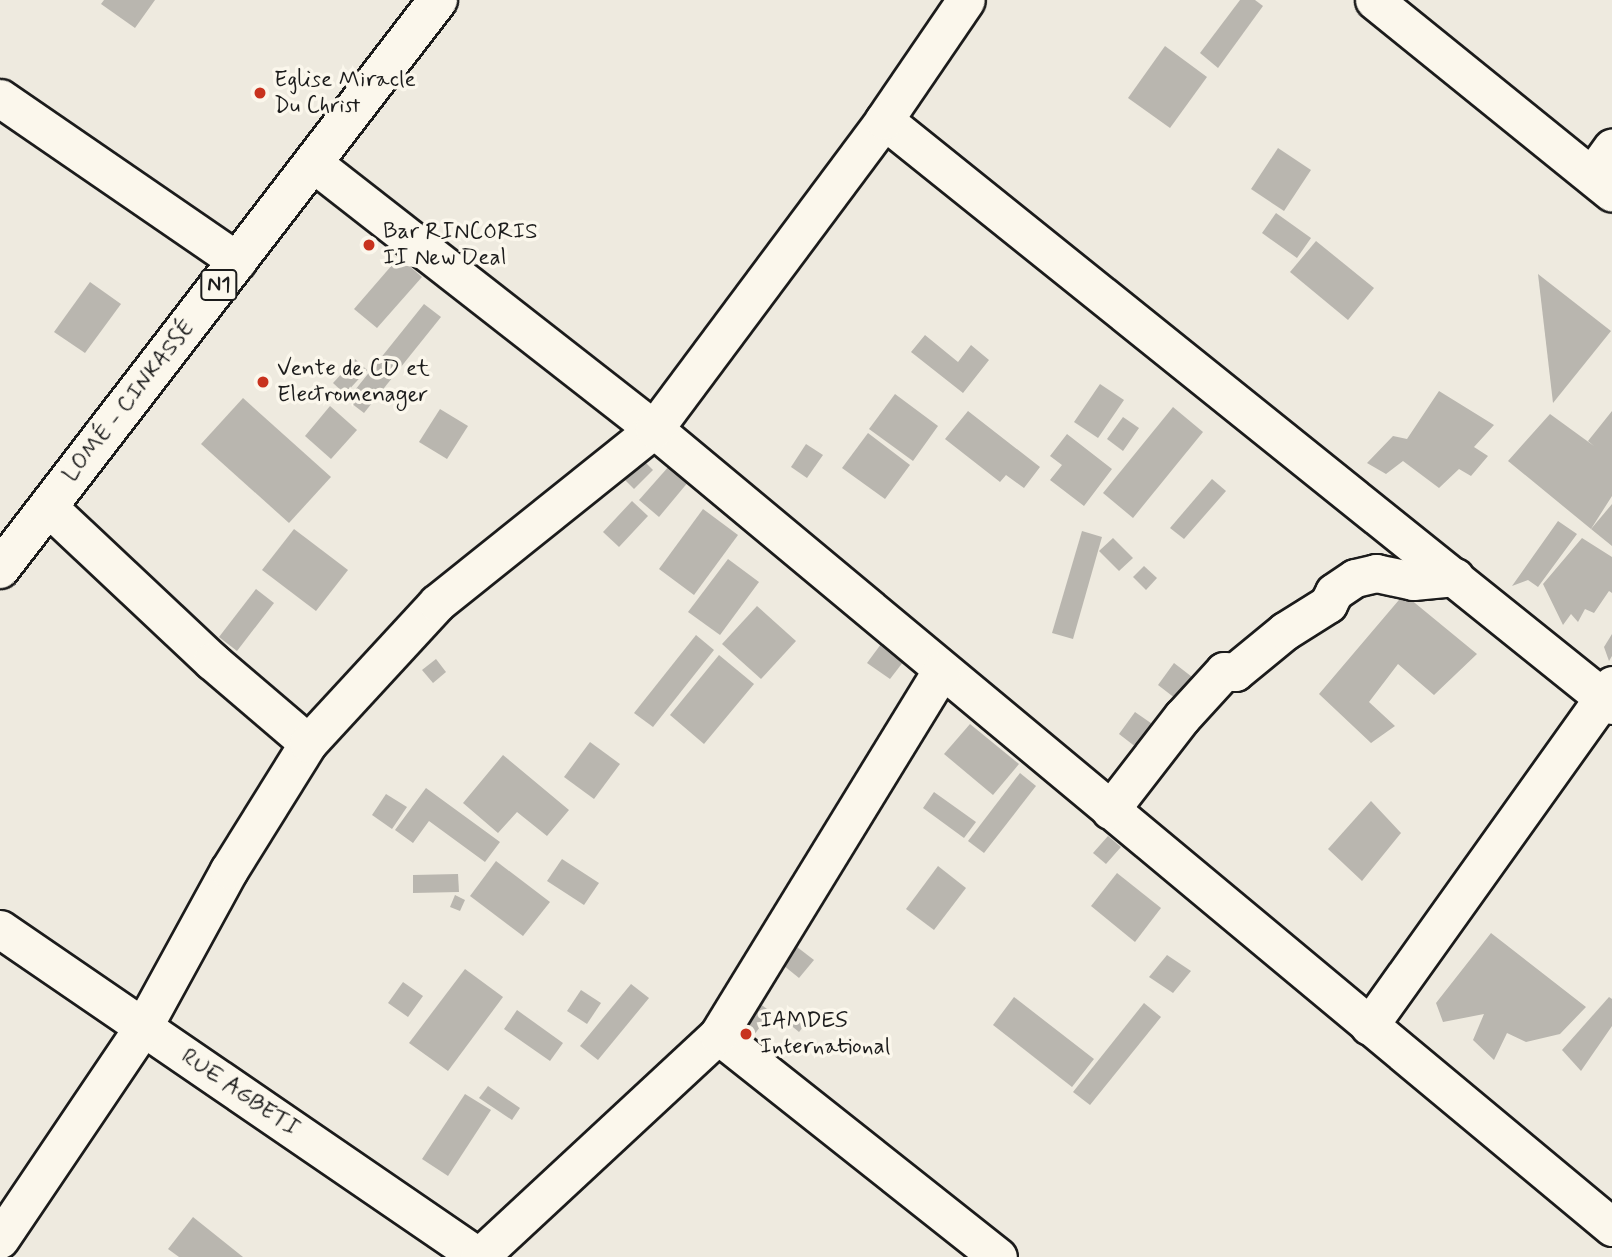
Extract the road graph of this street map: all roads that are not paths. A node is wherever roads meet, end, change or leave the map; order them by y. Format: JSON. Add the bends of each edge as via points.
{"nodes":[{"id":1,"x":438,"y":0,"type":"edge"},
{"id":2,"x":966,"y":0,"type":"edge"},
{"id":3,"x":1374,"y":0,"type":"edge"},
{"id":4,"x":0,"y":98,"type":"edge"},
{"id":5,"x":884,"y":120,"type":"junction"},
{"id":6,"x":313,"y":163,"type":"junction"},
{"id":7,"x":1605,"y":172,"type":"edge"},
{"id":8,"x":237,"y":261,"type":"junction"},
{"id":9,"x":654,"y":429,"type":"junction"},
{"id":10,"x":48,"y":507,"type":"junction"},
{"id":11,"x":0,"y":569,"type":"edge"},
{"id":12,"x":1455,"y":578,"type":"junction"},
{"id":13,"x":942,"y":670,"type":"junction"},
{"id":14,"x":1609,"y":695,"type":"edge"},
{"id":15,"x":308,"y":743,"type":"junction"},
{"id":16,"x":1110,"y":810,"type":"junction"},
{"id":17,"x":0,"y":929,"type":"edge"},
{"id":18,"x":1369,"y":1026,"type":"junction"},
{"id":19,"x":143,"y":1027,"type":"junction"},
{"id":20,"x":718,"y":1035,"type":"junction"},
{"id":21,"x":1612,"y":1227,"type":"edge"},
{"id":22,"x":0,"y":1239,"type":"edge"},
{"id":23,"x":479,"y":1257,"type":"edge"},
{"id":24,"x":998,"y":1257,"type":"edge"}],
"edges":[{"from":1,"to":6,"type":"highway","name":"LOMÉ - CINKASSÉ","number":"N1"},
{"from":2,"to":5,"type":"street"},
{"from":3,"to":7,"type":"street"},
{"from":4,"to":8,"type":"street"},
{"from":5,"to":9,"type":"street"},
{"from":5,"to":12,"type":"street"},
{"from":6,"to":8,"type":"highway","name":"LOMÉ - CINKASSÉ","number":"N1"},
{"from":6,"to":9,"type":"street"},
{"from":8,"to":10,"type":"highway","name":"LOMÉ - CINKASSÉ","number":"N1"},
{"from":9,"to":13,"type":"street"},
{"from":9,"to":15,"type":"street","via":[[437,603]]},
{"from":10,"to":11,"type":"highway","name":"LOMÉ - CINKASSÉ","number":"N1"},
{"from":10,"to":15,"type":"street","via":[[212,661]]},
{"from":12,"to":14,"type":"street"},
{"from":12,"to":16,"type":"street","via":[[1413,581],[1376,573],[1355,578],[1334,592],[1328,604],[1285,631],[1235,672],[1224,671]]},
{"from":13,"to":16,"type":"street"},
{"from":13,"to":20,"type":"street"},
{"from":14,"to":18,"type":"street"},
{"from":15,"to":19,"type":"street","via":[[229,870]]},
{"from":16,"to":18,"type":"street"},
{"from":17,"to":19,"type":"street","name":"RUE AGBETI"},
{"from":18,"to":21,"type":"street"},
{"from":19,"to":22,"type":"street"},
{"from":19,"to":23,"type":"street","name":"RUE AGBETI"},
{"from":20,"to":23,"type":"street"},
{"from":20,"to":24,"type":"street"}]}
